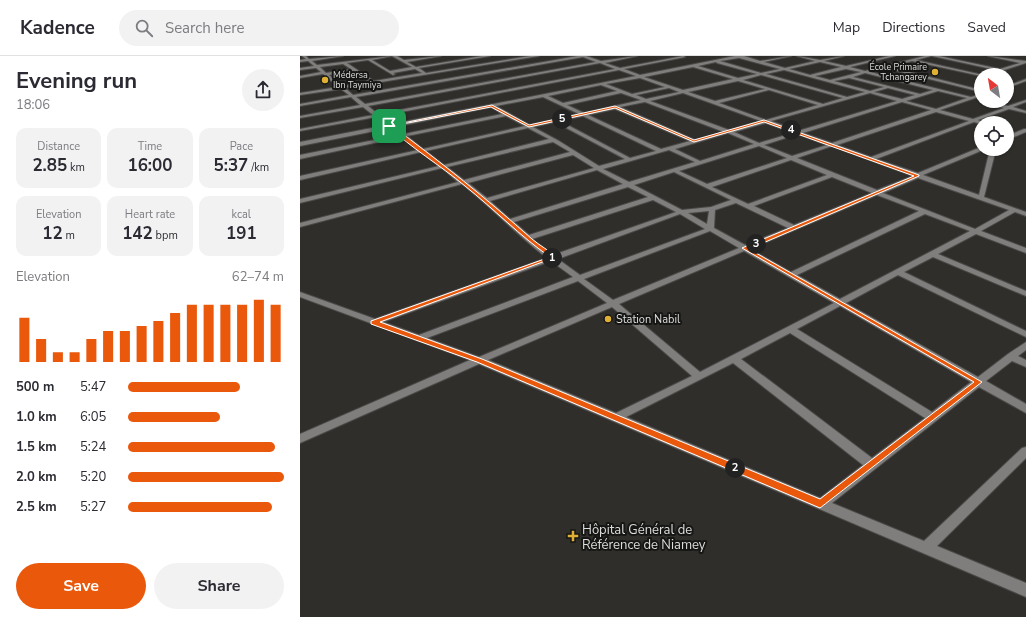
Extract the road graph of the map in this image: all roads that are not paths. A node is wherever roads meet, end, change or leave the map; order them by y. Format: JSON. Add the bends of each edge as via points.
{"nodes":[{"id":1,"x":304,"y":56,"type":"edge"},
{"id":2,"x":341,"y":56,"type":"edge"},
{"id":3,"x":390,"y":56,"type":"edge"},
{"id":4,"x":394,"y":56,"type":"edge"},
{"id":5,"x":439,"y":56,"type":"edge"},
{"id":6,"x":488,"y":56,"type":"edge"},
{"id":7,"x":536,"y":56,"type":"edge"},
{"id":8,"x":584,"y":56,"type":"edge"},
{"id":9,"x":635,"y":56,"type":"edge"},
{"id":10,"x":680,"y":56,"type":"edge"},
{"id":11,"x":739,"y":56,"type":"edge"},
{"id":12,"x":789,"y":56,"type":"edge"},
{"id":13,"x":799,"y":56,"type":"edge"},
{"id":14,"x":842,"y":56,"type":"edge"},
{"id":15,"x":893,"y":56,"type":"edge"},
{"id":16,"x":929,"y":56,"type":"edge"},
{"id":17,"x":934,"y":56,"type":"edge"},
{"id":18,"x":990,"y":56,"type":"edge"},
{"id":19,"x":1007,"y":56,"type":"edge"},
{"id":20,"x":619,"y":58,"type":"edge"},
{"id":21,"x":965,"y":58,"type":"dead end"},
{"id":22,"x":1000,"y":58,"type":"junction"},
{"id":23,"x":369,"y":59,"type":"junction"},
{"id":24,"x":690,"y":59,"type":"dead end"},
{"id":25,"x":309,"y":60,"type":"junction"},
{"id":26,"x":912,"y":60,"type":"junction"},
{"id":27,"x":954,"y":60,"type":"junction"},
{"id":28,"x":404,"y":61,"type":"junction"},
{"id":29,"x":697,"y":61,"type":"dead end"},
{"id":30,"x":715,"y":61,"type":"junction"},
{"id":31,"x":820,"y":61,"type":"junction"},
{"id":32,"x":300,"y":62,"type":"edge"},
{"id":33,"x":344,"y":62,"type":"junction"},
{"id":34,"x":450,"y":62,"type":"junction"},
{"id":35,"x":500,"y":62,"type":"junction"},
{"id":36,"x":601,"y":62,"type":"junction"},
{"id":37,"x":760,"y":62,"type":"junction"},
{"id":38,"x":962,"y":62,"type":"junction"},
{"id":39,"x":1026,"y":63,"type":"edge"},
{"id":40,"x":704,"y":64,"type":"junction"},
{"id":41,"x":977,"y":65,"type":"junction"},
{"id":42,"x":316,"y":66,"type":"junction"},
{"id":43,"x":693,"y":66,"type":"junction"},
{"id":44,"x":845,"y":67,"type":"junction"},
{"id":45,"x":884,"y":67,"type":"junction"},
{"id":46,"x":945,"y":67,"type":"junction"},
{"id":47,"x":415,"y":68,"type":"junction"},
{"id":48,"x":462,"y":68,"type":"junction"},
{"id":49,"x":514,"y":68,"type":"junction"},
{"id":50,"x":991,"y":68,"type":"edge"},
{"id":51,"x":1007,"y":68,"type":"edge"},
{"id":52,"x":300,"y":69,"type":"edge"},
{"id":53,"x":620,"y":69,"type":"junction"},
{"id":54,"x":784,"y":69,"type":"junction"},
{"id":55,"x":355,"y":70,"type":"junction"},
{"id":56,"x":390,"y":72,"type":"junction"},
{"id":57,"x":865,"y":72,"type":"junction"},
{"id":58,"x":484,"y":73,"type":"junction"},
{"id":59,"x":325,"y":74,"type":"junction"},
{"id":60,"x":425,"y":74,"type":"junction"},
{"id":61,"x":759,"y":74,"type":"junction"},
{"id":62,"x":974,"y":74,"type":"edge"},
{"id":63,"x":530,"y":75,"type":"junction"},
{"id":64,"x":640,"y":76,"type":"junction"},
{"id":65,"x":810,"y":76,"type":"junction"},
{"id":66,"x":848,"y":76,"type":"junction"},
{"id":67,"x":300,"y":77,"type":"edge"},
{"id":68,"x":399,"y":78,"type":"junction"},
{"id":69,"x":738,"y":79,"type":"junction"},
{"id":70,"x":931,"y":79,"type":"junction"},
{"id":71,"x":1026,"y":80,"type":"edge"},
{"id":72,"x":438,"y":81,"type":"junction"},
{"id":73,"x":500,"y":81,"type":"junction"},
{"id":74,"x":786,"y":81,"type":"junction"},
{"id":75,"x":829,"y":81,"type":"junction"},
{"id":76,"x":373,"y":82,"type":"junction"},
{"id":77,"x":962,"y":82,"type":"dead end"},
{"id":78,"x":1014,"y":82,"type":"edge"},
{"id":79,"x":548,"y":83,"type":"junction"},
{"id":80,"x":778,"y":83,"type":"dead end"},
{"id":81,"x":1018,"y":83,"type":"junction"},
{"id":82,"x":602,"y":84,"type":"junction"},
{"id":83,"x":914,"y":84,"type":"junction"},
{"id":84,"x":955,"y":84,"type":"junction"},
{"id":85,"x":1014,"y":84,"type":"edge"},
{"id":86,"x":413,"y":85,"type":"junction"},
{"id":87,"x":1026,"y":85,"type":"edge"},
{"id":88,"x":554,"y":86,"type":"dead end"},
{"id":89,"x":668,"y":86,"type":"junction"},
{"id":90,"x":770,"y":87,"type":"junction"},
{"id":91,"x":888,"y":87,"type":"junction"},
{"id":92,"x":342,"y":88,"type":"junction"},
{"id":93,"x":560,"y":88,"type":"dead end"},
{"id":94,"x":974,"y":89,"type":"edge"},
{"id":95,"x":453,"y":90,"type":"junction"},
{"id":96,"x":937,"y":90,"type":"junction"},
{"id":97,"x":566,"y":91,"type":"junction"},
{"id":98,"x":622,"y":91,"type":"junction"},
{"id":99,"x":458,"y":92,"type":"dead end"},
{"id":100,"x":683,"y":92,"type":"junction"},
{"id":101,"x":869,"y":92,"type":"junction"},
{"id":102,"x":300,"y":94,"type":"edge"},
{"id":103,"x":463,"y":95,"type":"dead end"},
{"id":104,"x":632,"y":95,"type":"junction"},
{"id":105,"x":919,"y":95,"type":"junction"},
{"id":106,"x":352,"y":96,"type":"junction"},
{"id":107,"x":543,"y":96,"type":"junction"},
{"id":108,"x":974,"y":97,"type":"edge"},
{"id":109,"x":468,"y":98,"type":"junction"},
{"id":110,"x":846,"y":98,"type":"junction"},
{"id":111,"x":971,"y":98,"type":"junction"},
{"id":112,"x":974,"y":99,"type":"edge"},
{"id":113,"x":646,"y":100,"type":"junction"},
{"id":114,"x":900,"y":100,"type":"junction"},
{"id":115,"x":1025,"y":102,"type":"edge"},
{"id":116,"x":714,"y":103,"type":"junction"},
{"id":117,"x":563,"y":104,"type":"junction"},
{"id":118,"x":300,"y":105,"type":"edge"},
{"id":119,"x":822,"y":105,"type":"junction"},
{"id":120,"x":1014,"y":105,"type":"edge"},
{"id":121,"x":364,"y":106,"type":"junction"},
{"id":122,"x":492,"y":106,"type":"junction"},
{"id":123,"x":484,"y":107,"type":"junction"},
{"id":124,"x":615,"y":107,"type":"junction"},
{"id":125,"x":1005,"y":108,"type":"edge"},
{"id":126,"x":1012,"y":108,"type":"edge"},
{"id":127,"x":936,"y":110,"type":"junction"},
{"id":128,"x":1026,"y":112,"type":"edge"},
{"id":129,"x":507,"y":114,"type":"junction"},
{"id":130,"x":584,"y":114,"type":"junction"},
{"id":131,"x":376,"y":115,"type":"junction"},
{"id":132,"x":984,"y":116,"type":"edge"},
{"id":133,"x":300,"y":118,"type":"edge"},
{"id":134,"x":555,"y":120,"type":"junction"},
{"id":135,"x":974,"y":120,"type":"joint"},
{"id":136,"x":764,"y":121,"type":"junction"},
{"id":137,"x":389,"y":126,"type":"junction"},
{"id":138,"x":529,"y":126,"type":"junction"},
{"id":139,"x":300,"y":130,"type":"edge"},
{"id":140,"x":1026,"y":130,"type":"edge"},
{"id":141,"x":727,"y":131,"type":"junction"},
{"id":142,"x":796,"y":132,"type":"junction"},
{"id":143,"x":1014,"y":132,"type":"edge"},
{"id":144,"x":1019,"y":133,"type":"junction"},
{"id":145,"x":403,"y":135,"type":"junction"},
{"id":146,"x":1014,"y":135,"type":"edge"},
{"id":147,"x":553,"y":140,"type":"junction"},
{"id":148,"x":694,"y":141,"type":"junction"},
{"id":149,"x":300,"y":144,"type":"edge"},
{"id":150,"x":757,"y":144,"type":"junction"},
{"id":151,"x":832,"y":145,"type":"junction"},
{"id":152,"x":669,"y":148,"type":"junction"},
{"id":153,"x":661,"y":150,"type":"junction"},
{"id":154,"x":423,"y":151,"type":"junction"},
{"id":155,"x":974,"y":152,"type":"edge"},
{"id":156,"x":574,"y":153,"type":"junction"},
{"id":157,"x":991,"y":156,"type":"edge"},
{"id":158,"x":300,"y":157,"type":"edge"},
{"id":159,"x":791,"y":158,"type":"junction"},
{"id":160,"x":870,"y":159,"type":"junction"},
{"id":161,"x":630,"y":160,"type":"junction"},
{"id":162,"x":698,"y":162,"type":"junction"},
{"id":163,"x":444,"y":166,"type":"junction"},
{"id":164,"x":599,"y":169,"type":"junction"},
{"id":165,"x":673,"y":170,"type":"junction"},
{"id":166,"x":832,"y":175,"type":"junction"},
{"id":167,"x":918,"y":176,"type":"junction"},
{"id":168,"x":300,"y":178,"type":"edge"},
{"id":169,"x":463,"y":182,"type":"junction"},
{"id":170,"x":626,"y":184,"type":"junction"},
{"id":171,"x":708,"y":186,"type":"junction"},
{"id":172,"x":877,"y":192,"type":"junction"},
{"id":173,"x":653,"y":198,"type":"junction"},
{"id":174,"x":981,"y":198,"type":"junction"},
{"id":175,"x":486,"y":200,"type":"junction"},
{"id":176,"x":737,"y":200,"type":"junction"},
{"id":177,"x":300,"y":201,"type":"edge"},
{"id":178,"x":748,"y":206,"type":"junction"},
{"id":179,"x":712,"y":209,"type":"junction"},
{"id":180,"x":1015,"y":210,"type":"junction"},
{"id":181,"x":925,"y":211,"type":"junction"},
{"id":182,"x":681,"y":212,"type":"junction"},
{"id":183,"x":1026,"y":214,"type":"edge"},
{"id":184,"x":508,"y":221,"type":"junction"},
{"id":185,"x":300,"y":224,"type":"edge"},
{"id":186,"x":794,"y":228,"type":"junction"},
{"id":187,"x":710,"y":229,"type":"junction"},
{"id":188,"x":975,"y":231,"type":"junction"},
{"id":189,"x":528,"y":238,"type":"junction"},
{"id":190,"x":744,"y":248,"type":"junction"},
{"id":191,"x":1026,"y":251,"type":"edge"},
{"id":192,"x":933,"y":254,"type":"junction"},
{"id":193,"x":554,"y":257,"type":"junction"},
{"id":194,"x":897,"y":272,"type":"junction"},
{"id":195,"x":790,"y":274,"type":"junction"},
{"id":196,"x":579,"y":278,"type":"junction"},
{"id":197,"x":300,"y":294,"type":"edge"},
{"id":198,"x":1026,"y":294,"type":"edge"},
{"id":199,"x":839,"y":303,"type":"junction"},
{"id":200,"x":612,"y":304,"type":"junction"},
{"id":201,"x":374,"y":322,"type":"junction"},
{"id":202,"x":790,"y":329,"type":"junction"},
{"id":203,"x":1026,"y":334,"type":"edge"},
{"id":204,"x":418,"y":338,"type":"junction"},
{"id":205,"x":1026,"y":345,"type":"edge"},
{"id":206,"x":1011,"y":356,"type":"junction"},
{"id":207,"x":734,"y":358,"type":"junction"},
{"id":208,"x":479,"y":360,"type":"junction"},
{"id":209,"x":1026,"y":364,"type":"edge"},
{"id":210,"x":698,"y":376,"type":"junction"},
{"id":211,"x":979,"y":382,"type":"junction"},
{"id":212,"x":1026,"y":408,"type":"edge"},
{"id":213,"x":616,"y":418,"type":"junction"},
{"id":214,"x":932,"y":418,"type":"junction"},
{"id":215,"x":300,"y":439,"type":"edge"},
{"id":216,"x":1026,"y":452,"type":"edge"},
{"id":217,"x":872,"y":465,"type":"junction"},
{"id":218,"x":820,"y":504,"type":"junction"},
{"id":219,"x":926,"y":548,"type":"junction"},
{"id":220,"x":1026,"y":590,"type":"edge"}],
"edges":[{"from":1,"to":25,"type":"street"},
{"from":2,"to":25,"type":"street"},
{"from":3,"to":23,"type":"street"},
{"from":4,"to":28,"type":"street"},
{"from":5,"to":28,"type":"street"},
{"from":6,"to":34,"type":"street"},
{"from":6,"to":35,"type":"street"},
{"from":7,"to":35,"type":"street"},
{"from":8,"to":36,"type":"street"},
{"from":8,"to":49,"type":"street"},
{"from":9,"to":20,"type":"street"},
{"from":10,"to":24,"type":"street"},
{"from":10,"to":53,"type":"street"},
{"from":11,"to":30,"type":"street"},
{"from":11,"to":37,"type":"street"},
{"from":12,"to":37,"type":"street"},
{"from":13,"to":31,"type":"street"},
{"from":14,"to":31,"type":"street"},
{"from":15,"to":26,"type":"street"},
{"from":15,"to":44,"type":"street"},
{"from":16,"to":26,"type":"street"},
{"from":17,"to":27,"type":"street"},
{"from":18,"to":22,"type":"street"},
{"from":19,"to":22,"type":"street"},
{"from":20,"to":36,"type":"street"},
{"from":21,"to":27,"type":"street"},
{"from":22,"to":39,"type":"street"},
{"from":22,"to":41,"type":"street"},
{"from":23,"to":33,"type":"street"},
{"from":23,"to":56,"type":"street"},
{"from":25,"to":32,"type":"street"},
{"from":25,"to":42,"type":"street"},
{"from":26,"to":45,"type":"street"},
{"from":26,"to":46,"type":"street"},
{"from":27,"to":38,"type":"street"},
{"from":28,"to":47,"type":"street"},
{"from":29,"to":40,"type":"street"},
{"from":30,"to":40,"type":"street"},
{"from":30,"to":61,"type":"street"},
{"from":31,"to":44,"type":"street"},
{"from":31,"to":54,"type":"street"},
{"from":33,"to":42,"type":"street"},
{"from":33,"to":55,"type":"street"},
{"from":34,"to":47,"type":"street"},
{"from":34,"to":48,"type":"street"},
{"from":35,"to":48,"type":"street"},
{"from":35,"to":49,"type":"street"},
{"from":36,"to":53,"type":"street"},
{"from":36,"to":63,"type":"street"},
{"from":37,"to":54,"type":"street"},
{"from":38,"to":41,"type":"street"},
{"from":38,"to":46,"type":"street"},
{"from":39,"to":51,"type":"street"},
{"from":40,"to":43,"type":"street"},
{"from":41,"to":50,"type":"street"},
{"from":42,"to":52,"type":"street"},
{"from":42,"to":59,"type":"street"},
{"from":43,"to":64,"type":"street"},
{"from":43,"to":69,"type":"street"},
{"from":44,"to":57,"type":"street"},
{"from":44,"to":65,"type":"street"},
{"from":45,"to":57,"type":"street"},
{"from":45,"to":70,"type":"street"},
{"from":46,"to":62,"type":"street"},
{"from":47,"to":56,"type":"street"},
{"from":47,"to":60,"type":"street"},
{"from":48,"to":60,"type":"street"},
{"from":49,"to":58,"type":"street"},
{"from":49,"to":63,"type":"street"},
{"from":53,"to":64,"type":"street"},
{"from":53,"to":79,"type":"street"},
{"from":54,"to":61,"type":"street"},
{"from":54,"to":65,"type":"street"},
{"from":55,"to":59,"type":"street"},
{"from":55,"to":76,"type":"street"},
{"from":56,"to":68,"type":"street"},
{"from":57,"to":66,"type":"street"},
{"from":57,"to":83,"type":"street"},
{"from":58,"to":72,"type":"street"},
{"from":58,"to":73,"type":"street"},
{"from":59,"to":67,"type":"street"},
{"from":59,"to":92,"type":"street"},
{"from":60,"to":68,"type":"street"},
{"from":60,"to":72,"type":"street"},
{"from":61,"to":69,"type":"street"},
{"from":61,"to":74,"type":"street"},
{"from":63,"to":73,"type":"street"},
{"from":63,"to":79,"type":"street"},
{"from":64,"to":82,"type":"street"},
{"from":64,"to":89,"type":"street"},
{"from":65,"to":74,"type":"street"},
{"from":65,"to":75,"type":"street"},
{"from":66,"to":75,"type":"street"},
{"from":66,"to":91,"type":"street"},
{"from":68,"to":76,"type":"street"},
{"from":68,"to":86,"type":"street"},
{"from":69,"to":90,"type":"street"},
{"from":69,"to":100,"type":"street"},
{"from":70,"to":83,"type":"street"},
{"from":70,"to":84,"type":"street"},
{"from":71,"to":81,"type":"street"},
{"from":72,"to":86,"type":"street"},
{"from":72,"to":95,"type":"street"},
{"from":73,"to":95,"type":"street"},
{"from":74,"to":80,"type":"street"},
{"from":74,"to":110,"type":"street"},
{"from":75,"to":101,"type":"street"},
{"from":76,"to":92,"type":"street"},
{"from":77,"to":84,"type":"street"},
{"from":78,"to":81,"type":"street"},
{"from":79,"to":88,"type":"street"},
{"from":79,"to":109,"type":"street"},
{"from":81,"to":85,"type":"street"},
{"from":81,"to":87,"type":"street"},
{"from":82,"to":97,"type":"street"},
{"from":82,"to":98,"type":"street"},
{"from":83,"to":96,"type":"street"},
{"from":84,"to":94,"type":"street"},
{"from":86,"to":106,"type":"street"},
{"from":89,"to":100,"type":"street"},
{"from":89,"to":104,"type":"street"},
{"from":90,"to":116,"type":"street"},
{"from":90,"to":119,"type":"street"},
{"from":91,"to":101,"type":"street"},
{"from":91,"to":105,"type":"street"},
{"from":92,"to":102,"type":"street"},
{"from":92,"to":106,"type":"street"},
{"from":93,"to":97,"type":"street"},
{"from":95,"to":99,"type":"street"},
{"from":95,"to":121,"type":"street"},
{"from":96,"to":105,"type":"street"},
{"from":96,"to":111,"type":"street"},
{"from":97,"to":107,"type":"street"},
{"from":98,"to":104,"type":"street"},
{"from":98,"to":117,"type":"street"},
{"from":100,"to":113,"type":"street"},
{"from":100,"to":116,"type":"street"},
{"from":101,"to":110,"type":"street"},
{"from":101,"to":114,"type":"street"},
{"from":103,"to":109,"type":"street"},
{"from":104,"to":113,"type":"street"},
{"from":105,"to":114,"type":"street"},
{"from":106,"to":118,"type":"street"},
{"from":106,"to":121,"type":"street"},
{"from":107,"to":117,"type":"street"},
{"from":107,"to":122,"type":"street"},
{"from":108,"to":111,"type":"street"},
{"from":109,"to":123,"type":"street"},
{"from":109,"to":131,"type":"street"},
{"from":110,"to":119,"type":"street"},
{"from":111,"to":112,"type":"street"},
{"from":111,"to":127,"type":"street"},
{"from":113,"to":124,"type":"street"},
{"from":113,"to":141,"type":"street"},
{"from":114,"to":127,"type":"street"},
{"from":114,"to":142,"type":"street"},
{"from":115,"to":120,"type":"street"},
{"from":116,"to":136,"type":"street"},
{"from":117,"to":130,"type":"street"},
{"from":119,"to":136,"type":"street"},
{"from":121,"to":131,"type":"street"},
{"from":121,"to":133,"type":"street"},
{"from":122,"to":123,"type":"street"},
{"from":122,"to":129,"type":"street"},
{"from":123,"to":137,"type":"street"},
{"from":124,"to":130,"type":"street"},
{"from":124,"to":148,"type":"street"},
{"from":125,"to":132,"type":"street"},
{"from":126,"to":128,"type":"street"},
{"from":127,"to":135,"type":"street"},
{"from":127,"to":151,"type":"street"},
{"from":129,"to":138,"type":"street"},
{"from":129,"to":145,"type":"street"},
{"from":130,"to":134,"type":"street"},
{"from":130,"to":153,"type":"street"},
{"from":131,"to":137,"type":"street"},
{"from":131,"to":139,"type":"street"},
{"from":134,"to":138,"type":"street"},
{"from":134,"to":161,"type":"street"},
{"from":135,"to":160,"type":"street"},
{"from":136,"to":141,"type":"street"},
{"from":136,"to":142,"type":"street"},
{"from":137,"to":145,"type":"street"},
{"from":137,"to":149,"type":"street"},
{"from":138,"to":147,"type":"street"},
{"from":138,"to":154,"type":"street"},
{"from":140,"to":144,"type":"street"},
{"from":141,"to":148,"type":"street"},
{"from":141,"to":150,"type":"street"},
{"from":142,"to":150,"type":"street"},
{"from":142,"to":151,"type":"street"},
{"from":143,"to":144,"type":"street"},
{"from":144,"to":146,"type":"street"},
{"from":145,"to":154,"type":"street"},
{"from":145,"to":158,"type":"street"},
{"from":147,"to":156,"type":"street"},
{"from":147,"to":163,"type":"street"},
{"from":148,"to":152,"type":"street"},
{"from":150,"to":159,"type":"street"},
{"from":150,"to":162,"type":"street"},
{"from":151,"to":159,"type":"street"},
{"from":151,"to":160,"type":"street"},
{"from":152,"to":153,"type":"street"},
{"from":152,"to":162,"type":"street"},
{"from":153,"to":161,"type":"street"},
{"from":154,"to":163,"type":"street"},
{"from":154,"to":168,"type":"street"},
{"from":155,"to":167,"type":"street"},
{"from":156,"to":164,"type":"street"},
{"from":156,"to":169,"type":"street"},
{"from":157,"to":174,"type":"street"},
{"from":159,"to":166,"type":"street"},
{"from":159,"to":171,"type":"street"},
{"from":160,"to":167,"type":"street"},
{"from":161,"to":164,"type":"street"},
{"from":162,"to":165,"type":"street"},
{"from":163,"to":169,"type":"street"},
{"from":163,"to":177,"type":"street"},
{"from":164,"to":170,"type":"street"},
{"from":164,"to":175,"type":"street"},
{"from":165,"to":170,"type":"street"},
{"from":165,"to":171,"type":"street"},
{"from":166,"to":172,"type":"street"},
{"from":166,"to":178,"type":"street"},
{"from":167,"to":172,"type":"street"},
{"from":167,"to":174,"type":"street"},
{"from":169,"to":175,"type":"street"},
{"from":169,"to":185,"type":"street"},
{"from":170,"to":173,"type":"street"},
{"from":170,"to":184,"type":"street"},
{"from":171,"to":176,"type":"street"},
{"from":172,"to":181,"type":"street"},
{"from":172,"to":186,"type":"street"},
{"from":173,"to":182,"type":"street"},
{"from":173,"to":189,"type":"street"},
{"from":174,"to":180,"type":"street"},
{"from":175,"to":184,"type":"street"},
{"from":176,"to":178,"type":"street"},
{"from":176,"to":179,"type":"street"},
{"from":178,"to":186,"type":"street"},
{"from":179,"to":182,"type":"street"},
{"from":179,"to":187,"type":"street"},
{"from":180,"to":183,"type":"street"},
{"from":180,"to":188,"type":"street"},
{"from":181,"to":188,"type":"street"},
{"from":181,"to":195,"type":"street"},
{"from":182,"to":187,"type":"street"},
{"from":182,"to":193,"type":"street"},
{"from":184,"to":189,"type":"street"},
{"from":186,"to":190,"type":"street"},
{"from":187,"to":190,"type":"street"},
{"from":187,"to":196,"type":"street"},
{"from":188,"to":191,"type":"street"},
{"from":188,"to":192,"type":"street"},
{"from":189,"to":193,"type":"street"},
{"from":190,"to":195,"type":"street"},
{"from":190,"to":200,"type":"street"},
{"from":192,"to":194,"type":"street"},
{"from":192,"to":198,"type":"street"},
{"from":193,"to":196,"type":"street"},
{"from":193,"to":201,"type":"street"},
{"from":194,"to":199,"type":"street"},
{"from":194,"to":203,"type":"street"},
{"from":195,"to":199,"type":"street"},
{"from":196,"to":200,"type":"street"},
{"from":196,"to":204,"type":"street"},
{"from":197,"to":201,"type":"street"},
{"from":199,"to":202,"type":"street"},
{"from":199,"to":211,"type":"street"},
{"from":200,"to":208,"type":"street"},
{"from":200,"to":210,"type":"street"},
{"from":201,"to":204,"type":"street"},
{"from":202,"to":207,"type":"street"},
{"from":202,"to":214,"type":"street"},
{"from":204,"to":208,"type":"street"},
{"from":205,"to":206,"type":"street"},
{"from":206,"to":209,"type":"street"},
{"from":206,"to":211,"type":"street"},
{"from":207,"to":210,"type":"street"},
{"from":207,"to":217,"type":"street"},
{"from":208,"to":213,"type":"street"},
{"from":208,"to":215,"type":"street"},
{"from":210,"to":213,"type":"street"},
{"from":211,"to":212,"type":"street"},
{"from":211,"to":214,"type":"street"},
{"from":213,"to":218,"type":"street"},
{"from":214,"to":217,"type":"street"},
{"from":216,"to":219,"type":"street"},
{"from":217,"to":218,"type":"street"},
{"from":218,"to":219,"type":"street"},
{"from":219,"to":220,"type":"street"}]}
